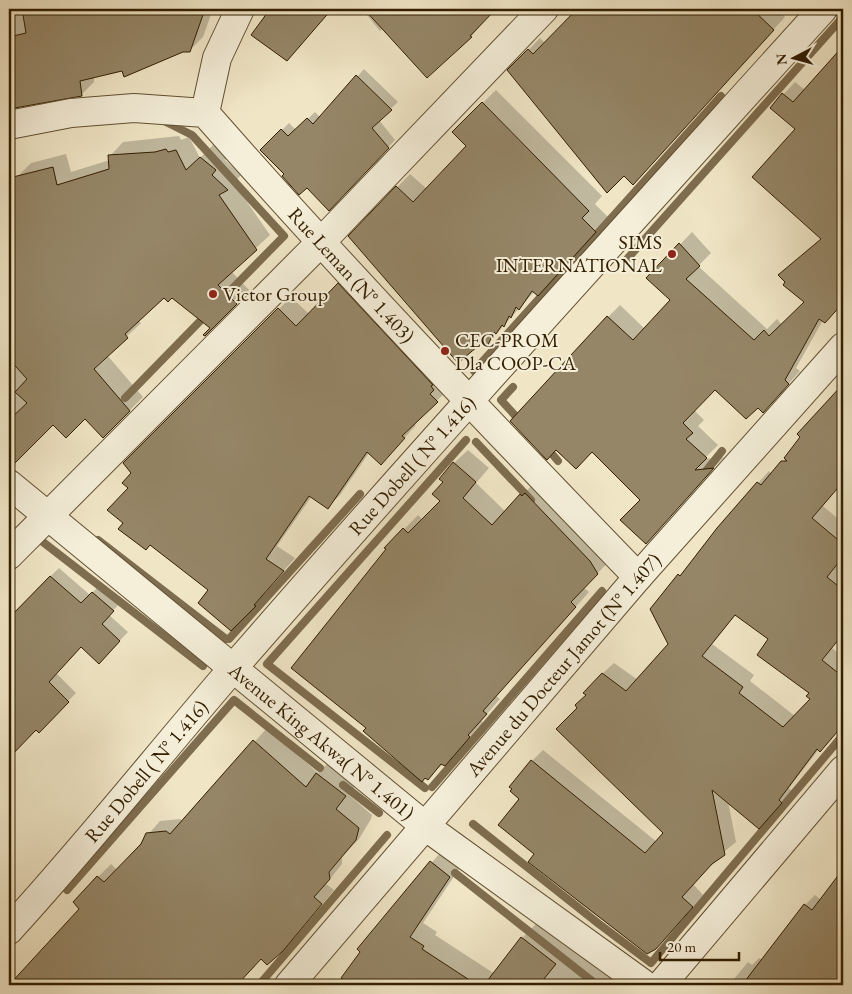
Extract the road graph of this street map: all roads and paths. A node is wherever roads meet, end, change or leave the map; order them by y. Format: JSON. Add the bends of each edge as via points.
{"nodes":[{"id":1,"x":240,"y":9,"type":"edge"},
{"id":2,"x":544,"y":9,"type":"edge"},
{"id":3,"x":823,"y":9,"type":"edge"},
{"id":4,"x":205,"y":113,"type":"junction"},
{"id":5,"x":9,"y":125,"type":"edge"},
{"id":6,"x":320,"y":243,"type":"junction"},
{"id":7,"x":843,"y":347,"type":"edge"},
{"id":8,"x":468,"y":402,"type":"junction"},
{"id":9,"x":9,"y":484,"type":"edge"},
{"id":10,"x":49,"y":515,"type":"junction"},
{"id":11,"x":9,"y":555,"type":"edge"},
{"id":12,"x":638,"y":578,"type":"junction"},
{"id":13,"x":232,"y":669,"type":"junction"},
{"id":14,"x":843,"y":770,"type":"edge"},
{"id":15,"x":425,"y":826,"type":"junction"},
{"id":16,"x":9,"y":930,"type":"edge"},
{"id":17,"x":289,"y":985,"type":"edge"},
{"id":18,"x":645,"y":985,"type":"edge"},
{"id":19,"x":661,"y":985,"type":"edge"}],
"edges":[{"from":1,"to":4,"type":"street","via":[[217,58]]},
{"from":2,"to":6,"type":"street"},
{"from":3,"to":8,"type":"street","name":"Rue Dobell ( N° 1.416)"},
{"from":4,"to":5,"type":"street","via":[[134,108],[71,113]]},
{"from":4,"to":6,"type":"street","name":"Rue Leman (N° 1.403)"},
{"from":6,"to":8,"type":"street","name":"Rue Leman (N° 1.403)"},
{"from":6,"to":10,"type":"street"},
{"from":7,"to":12,"type":"street","name":"Avenue du Docteur Jamot (N° 1.407)"},
{"from":8,"to":12,"type":"street","name":"Rue Leman (N° 1.403)"},
{"from":8,"to":13,"type":"street","name":"Rue Dobell ( N° 1.416)"},
{"from":9,"to":10,"type":"street","name":"Avenue King Akwa( N° 1.401)"},
{"from":10,"to":11,"type":"street"},
{"from":10,"to":13,"type":"street","name":"Avenue King Akwa( N° 1.401)"},
{"from":12,"to":15,"type":"street","name":"Avenue du Docteur Jamot (N° 1.407)"},
{"from":13,"to":15,"type":"street","name":"Avenue King Akwa( N° 1.401)"},
{"from":13,"to":16,"type":"street","name":"Rue Dobell ( N° 1.416)","via":[[75,857]]},
{"from":14,"to":19,"type":"street"},
{"from":15,"to":17,"type":"street","name":"Avenue du Docteur Jamot (N° 1.407)"},
{"from":15,"to":18,"type":"street","name":"Avenue King Akwa( N° 1.401)"}]}
